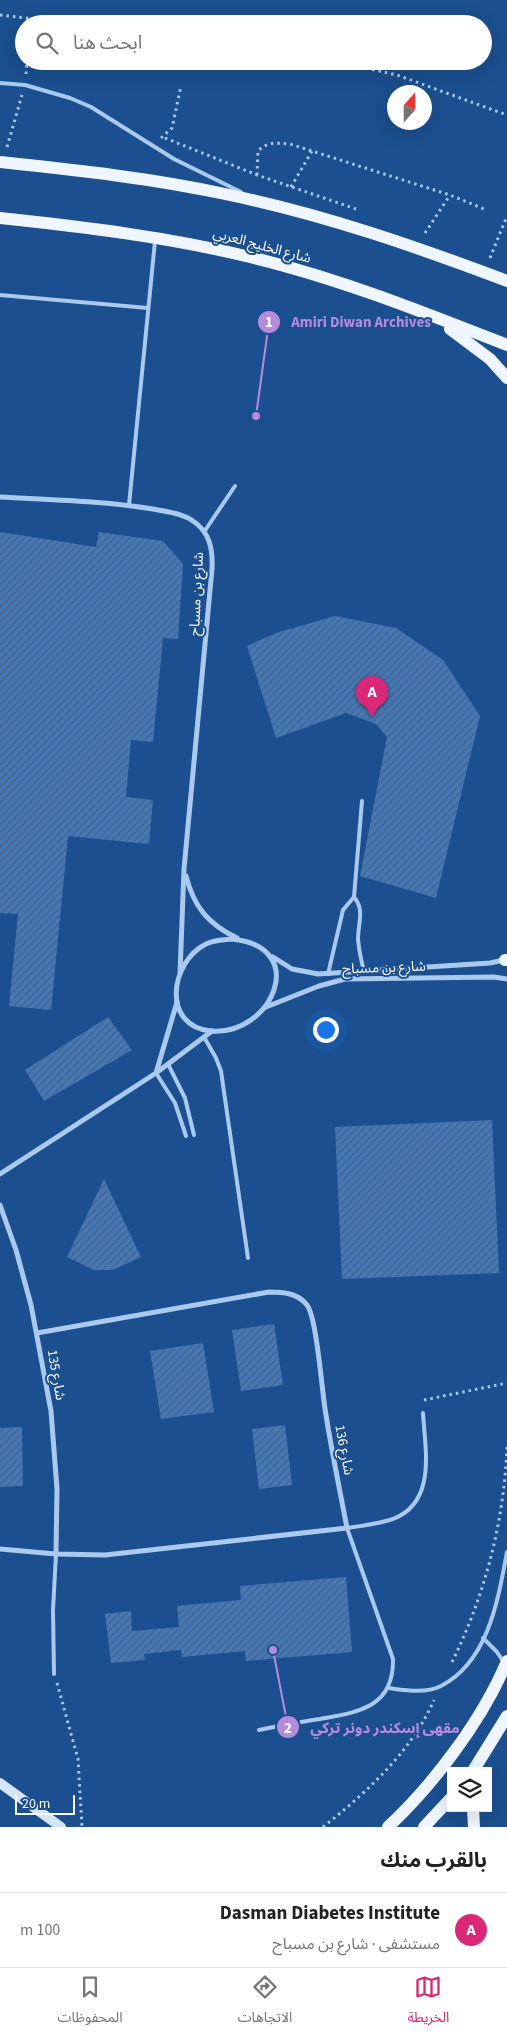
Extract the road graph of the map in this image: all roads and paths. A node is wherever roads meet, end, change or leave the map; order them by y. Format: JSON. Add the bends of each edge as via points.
{"nodes":[{"id":1,"x":0,"y":15,"type":"edge"},
{"id":2,"x":15,"y":16,"type":"edge"},
{"id":3,"x":26,"y":70,"type":"edge"},
{"id":4,"x":374,"y":70,"type":"edge"},
{"id":5,"x":0,"y":83,"type":"edge"},
{"id":6,"x":25,"y":85,"type":"junction"},
{"id":7,"x":181,"y":86,"type":"dead end"},
{"id":8,"x":507,"y":114,"type":"edge"},
{"id":9,"x":162,"y":137,"type":"junction"},
{"id":10,"x":153,"y":145,"type":"junction"},
{"id":11,"x":312,"y":151,"type":"junction"},
{"id":12,"x":2,"y":162,"type":"edge"},
{"id":13,"x":256,"y":175,"type":"junction"},
{"id":14,"x":290,"y":186,"type":"junction"},
{"id":15,"x":450,"y":195,"type":"junction"},
{"id":16,"x":278,"y":206,"type":"junction"},
{"id":17,"x":484,"y":208,"type":"dead end"},
{"id":18,"x":362,"y":212,"type":"dead end"},
{"id":19,"x":507,"y":216,"type":"edge"},
{"id":20,"x":0,"y":218,"type":"edge"},
{"id":21,"x":416,"y":230,"type":"dead end"},
{"id":22,"x":155,"y":238,"type":"junction"},
{"id":23,"x":482,"y":253,"type":"dead end"},
{"id":24,"x":491,"y":256,"type":"junction"},
{"id":25,"x":499,"y":259,"type":"dead end"},
{"id":26,"x":485,"y":273,"type":"junction"},
{"id":27,"x":507,"y":281,"type":"edge"},
{"id":28,"x":0,"y":295,"type":"edge"},
{"id":29,"x":148,"y":308,"type":"junction"},
{"id":30,"x":413,"y":309,"type":"junction"},
{"id":31,"x":507,"y":345,"type":"edge"},
{"id":32,"x":507,"y":378,"type":"edge"},
{"id":33,"x":235,"y":486,"type":"dead end"},
{"id":34,"x":0,"y":497,"type":"edge"},
{"id":35,"x":130,"y":505,"type":"junction"},
{"id":36,"x":204,"y":532,"type":"junction"},
{"id":37,"x":362,"y":801,"type":"dead end"},
{"id":38,"x":184,"y":869,"type":"junction"},
{"id":39,"x":354,"y":897,"type":"junction"},
{"id":40,"x":242,"y":940,"type":"junction"},
{"id":41,"x":270,"y":954,"type":"junction"},
{"id":42,"x":506,"y":959,"type":"edge"},
{"id":43,"x":364,"y":971,"type":"junction"},
{"id":44,"x":180,"y":973,"type":"junction"},
{"id":45,"x":328,"y":974,"type":"junction"},
{"id":46,"x":507,"y":979,"type":"edge"},
{"id":47,"x":177,"y":1002,"type":"junction"},
{"id":48,"x":266,"y":1007,"type":"junction"},
{"id":49,"x":212,"y":1031,"type":"junction"},
{"id":50,"x":204,"y":1037,"type":"junction"},
{"id":51,"x":168,"y":1064,"type":"junction"},
{"id":52,"x":156,"y":1073,"type":"junction"},
{"id":53,"x":194,"y":1135,"type":"dead end"},
{"id":54,"x":186,"y":1136,"type":"dead end"},
{"id":55,"x":0,"y":1174,"type":"edge"},
{"id":56,"x":0,"y":1205,"type":"edge"},
{"id":57,"x":248,"y":1258,"type":"dead end"},
{"id":58,"x":38,"y":1333,"type":"junction"},
{"id":59,"x":507,"y":1383,"type":"edge"},
{"id":60,"x":418,"y":1402,"type":"dead end"},
{"id":61,"x":423,"y":1413,"type":"dead end"},
{"id":62,"x":507,"y":1446,"type":"edge"},
{"id":63,"x":347,"y":1528,"type":"junction"},
{"id":64,"x":0,"y":1549,"type":"edge"},
{"id":65,"x":507,"y":1552,"type":"edge"},
{"id":66,"x":56,"y":1554,"type":"junction"},
{"id":67,"x":483,"y":1638,"type":"junction"},
{"id":68,"x":506,"y":1663,"type":"edge"},
{"id":69,"x":54,"y":1674,"type":"joint"},
{"id":70,"x":440,"y":1686,"type":"junction"},
{"id":71,"x":388,"y":1688,"type":"junction"},
{"id":72,"x":507,"y":1716,"type":"edge"},
{"id":73,"x":259,"y":1730,"type":"dead end"},
{"id":74,"x":477,"y":1767,"type":"edge"},
{"id":75,"x":0,"y":1783,"type":"edge"},
{"id":76,"x":447,"y":1802,"type":"edge"},
{"id":77,"x":472,"y":1812,"type":"edge"},
{"id":78,"x":61,"y":1827,"type":"edge"},
{"id":79,"x":82,"y":1827,"type":"edge"},
{"id":80,"x":323,"y":1827,"type":"edge"},
{"id":81,"x":388,"y":1827,"type":"edge"},
{"id":82,"x":424,"y":1827,"type":"edge"},
{"id":83,"x":474,"y":1827,"type":"edge"}],
"edges":[{"from":1,"to":2,"type":"path"},
{"from":3,"to":6,"type":"path"},
{"from":4,"to":8,"type":"path"},
{"from":5,"to":6,"type":"lane"},
{"from":6,"to":10,"type":"lane","via":[[90,107]]},
{"from":6,"to":12,"type":"path"},
{"from":7,"to":9,"type":"path","via":[[172,128]]},
{"from":9,"to":10,"type":"path"},
{"from":9,"to":13,"type":"path"},
{"from":10,"to":16,"type":"lane","via":[[219,183]]},
{"from":11,"to":13,"type":"path","via":[[290,144],[273,142],[264,145],[258,151]]},
{"from":11,"to":14,"type":"path"},
{"from":11,"to":15,"type":"path"},
{"from":12,"to":16,"type":"main road","via":[[173,184]]},
{"from":13,"to":14,"type":"path"},
{"from":14,"to":18,"type":"path"},
{"from":15,"to":17,"type":"path"},
{"from":15,"to":21,"type":"path","via":[[425,233]]},
{"from":16,"to":26,"type":"main road","via":[[370,233]]},
{"from":19,"to":24,"type":"path"},
{"from":20,"to":22,"type":"main road","name":"شارع الخليج العربي"},
{"from":22,"to":29,"type":"lane"},
{"from":22,"to":30,"type":"main road","name":"شارع الخليج العربي","via":[[252,257]]},
{"from":23,"to":24,"type":"path"},
{"from":24,"to":25,"type":"path"},
{"from":24,"to":26,"type":"path"},
{"from":26,"to":27,"type":"main road"},
{"from":28,"to":29,"type":"lane"},
{"from":29,"to":35,"type":"lane"},
{"from":30,"to":31,"type":"main road","name":"شارع الخليج العربي"},
{"from":30,"to":32,"type":"main road","via":[[467,340]]},
{"from":33,"to":36,"type":"lane"},
{"from":34,"to":35,"type":"street","name":"شارع بن مسباح"},
{"from":35,"to":36,"type":"street","name":"شارع بن مسباح","via":[[182,515]]},
{"from":36,"to":38,"type":"street","name":"شارع بن مسباح","via":[[210,543],[212,562]]},
{"from":37,"to":39,"type":"lane"},
{"from":38,"to":40,"type":"street","name":"شارع بن مسباح","via":[[190,895],[201,911],[216,926]]},
{"from":38,"to":44,"type":"street","name":"شارع بن مسباح"},
{"from":39,"to":43,"type":"lane","via":[[361,911],[358,938]]},
{"from":39,"to":45,"type":"lane","via":[[343,910]]},
{"from":40,"to":41,"type":"street","via":[[256,944]]},
{"from":40,"to":44,"type":"street","via":[[206,944],[191,956]]},
{"from":41,"to":45,"type":"street","name":"شارع بن مسباح","via":[[292,969]]},
{"from":41,"to":48,"type":"street","via":[[277,977]]},
{"from":42,"to":43,"type":"street","name":"شارع بن مسباح","via":[[490,964]]},
{"from":43,"to":45,"type":"street","name":"شارع بن مسباح"},
{"from":44,"to":47,"type":"street","via":[[176,987]]},
{"from":46,"to":48,"type":"street","name":"شارع بن مسباح","via":[[345,979]]},
{"from":47,"to":49,"type":"street","via":[[186,1021]]},
{"from":47,"to":52,"type":"street"},
{"from":48,"to":49,"type":"street","via":[[245,1024]]},
{"from":49,"to":50,"type":"street"},
{"from":50,"to":51,"type":"street"},
{"from":50,"to":57,"type":"lane","via":[[221,1071]]},
{"from":51,"to":52,"type":"street"},
{"from":51,"to":53,"type":"lane","via":[[185,1098]]},
{"from":52,"to":54,"type":"lane","via":[[175,1103]]},
{"from":52,"to":55,"type":"street"},
{"from":56,"to":58,"type":"street","name":"شارع 135","via":[[16,1250]]},
{"from":58,"to":63,"type":"street","name":"شارع 136","via":[[269,1292],[299,1298],[308,1306],[313,1324]]},
{"from":58,"to":66,"type":"street","name":"شارع 135","via":[[55,1450]]},
{"from":59,"to":60,"type":"path"},
{"from":61,"to":63,"type":"lane","via":[[426,1478],[418,1498],[395,1518]]},
{"from":62,"to":70,"type":"path","via":[[500,1517],[485,1582]]},
{"from":63,"to":66,"type":"street","via":[[105,1555]]},
{"from":63,"to":71,"type":"lane","via":[[392,1659]]},
{"from":64,"to":66,"type":"street"},
{"from":65,"to":67,"type":"lane","via":[[490,1624]]},
{"from":66,"to":69,"type":"lane"},
{"from":67,"to":68,"type":"lane"},
{"from":67,"to":70,"type":"lane","via":[[461,1671]]},
{"from":68,"to":81,"type":"main road","via":[[470,1729],[424,1789]]},
{"from":69,"to":79,"type":"path","via":[[78,1759]]},
{"from":70,"to":71,"type":"lane","via":[[412,1692]]},
{"from":70,"to":80,"type":"path","via":[[427,1716],[393,1761],[365,1791]]},
{"from":71,"to":73,"type":"lane","via":[[376,1703],[358,1712]]},
{"from":72,"to":74,"type":"main road"},
{"from":75,"to":78,"type":"main road"},
{"from":76,"to":82,"type":"main road"},
{"from":77,"to":83,"type":"main road"}]}
